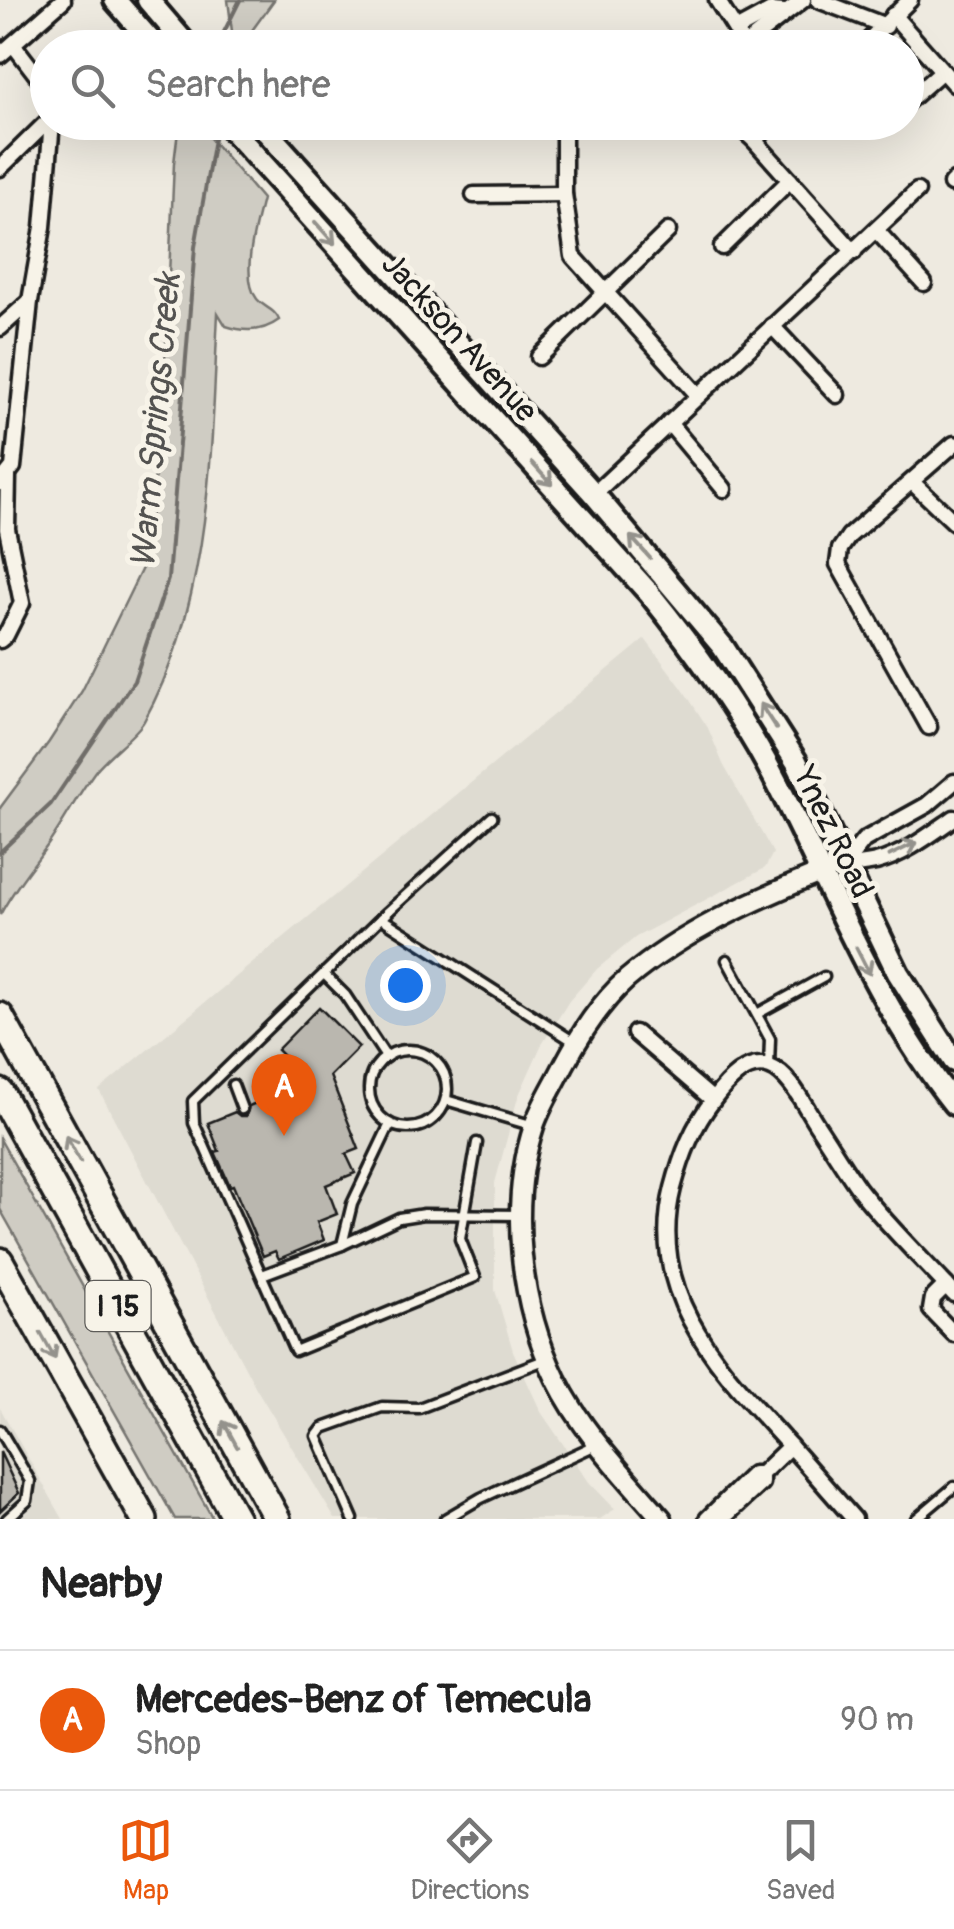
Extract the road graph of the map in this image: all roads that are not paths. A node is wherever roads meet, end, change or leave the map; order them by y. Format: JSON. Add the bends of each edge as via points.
{"nodes":[{"id":1,"x":63,"y":0,"type":"edge"},
{"id":2,"x":115,"y":0,"type":"edge"},
{"id":3,"x":148,"y":0,"type":"edge"},
{"id":4,"x":717,"y":0,"type":"edge"},
{"id":5,"x":813,"y":0,"type":"edge"},
{"id":6,"x":910,"y":0,"type":"edge"},
{"id":7,"x":784,"y":12,"type":"junction"},
{"id":8,"x":890,"y":20,"type":"junction"},
{"id":9,"x":141,"y":30,"type":"edge"},
{"id":10,"x":174,"y":30,"type":"edge"},
{"id":11,"x":736,"y":30,"type":"joint"},
{"id":12,"x":762,"y":30,"type":"edge"},
{"id":13,"x":880,"y":30,"type":"edge"},
{"id":14,"x":900,"y":30,"type":"edge"},
{"id":15,"x":13,"y":44,"type":"junction"},
{"id":16,"x":924,"y":53,"type":"edge"},
{"id":17,"x":0,"y":55,"type":"edge"},
{"id":18,"x":30,"y":66,"type":"edge"},
{"id":19,"x":950,"y":78,"type":"edge"},
{"id":20,"x":924,"y":93,"type":"edge"},
{"id":21,"x":30,"y":140,"type":"edge"},
{"id":22,"x":49,"y":140,"type":"edge"},
{"id":23,"x":242,"y":140,"type":"edge"},
{"id":24,"x":274,"y":140,"type":"edge"},
{"id":25,"x":564,"y":140,"type":"edge"},
{"id":26,"x":754,"y":140,"type":"edge"},
{"id":27,"x":0,"y":168,"type":"edge"},
{"id":28,"x":790,"y":180,"type":"junction"},
{"id":29,"x":917,"y":191,"type":"dead end"},
{"id":30,"x":564,"y":194,"type":"junction"},
{"id":31,"x":474,"y":195,"type":"dead end"},
{"id":32,"x":876,"y":230,"type":"junction"},
{"id":33,"x":668,"y":231,"type":"dead end"},
{"id":34,"x":722,"y":248,"type":"dead end"},
{"id":35,"x":854,"y":252,"type":"junction"},
{"id":36,"x":924,"y":283,"type":"dead end"},
{"id":37,"x":605,"y":295,"type":"junction"},
{"id":38,"x":30,"y":301,"type":"junction"},
{"id":39,"x":772,"y":326,"type":"junction"},
{"id":40,"x":0,"y":328,"type":"edge"},
{"id":41,"x":539,"y":356,"type":"dead end"},
{"id":42,"x":698,"y":395,"type":"junction"},
{"id":43,"x":837,"y":396,"type":"dead end"},
{"id":44,"x":509,"y":401,"type":"junction"},
{"id":45,"x":492,"y":417,"type":"junction"},
{"id":46,"x":669,"y":423,"type":"junction"},
{"id":47,"x":954,"y":444,"type":"edge"},
{"id":48,"x":4,"y":479,"type":"edge"},
{"id":49,"x":913,"y":483,"type":"junction"},
{"id":50,"x":724,"y":488,"type":"dead end"},
{"id":51,"x":594,"y":494,"type":"junction"},
{"id":52,"x":954,"y":522,"type":"edge"},
{"id":53,"x":668,"y":578,"type":"joint"},
{"id":54,"x":650,"y":592,"type":"joint"},
{"id":55,"x":0,"y":640,"type":"edge"},
{"id":56,"x":928,"y":727,"type":"dead end"},
{"id":57,"x":954,"y":782,"type":"edge"},
{"id":58,"x":492,"y":817,"type":"dead end"},
{"id":59,"x":954,"y":818,"type":"edge"},
{"id":60,"x":845,"y":864,"type":"junction"},
{"id":61,"x":820,"y":873,"type":"junction"},
{"id":62,"x":380,"y":918,"type":"junction"},
{"id":63,"x":727,"y":960,"type":"dead end"},
{"id":64,"x":324,"y":974,"type":"junction"},
{"id":65,"x":824,"y":977,"type":"dead end"},
{"id":66,"x":756,"y":1014,"type":"junction"},
{"id":67,"x":0,"y":1016,"type":"edge"},
{"id":68,"x":635,"y":1034,"type":"dead end"},
{"id":69,"x":576,"y":1042,"type":"junction"},
{"id":70,"x":386,"y":1057,"type":"junction"},
{"id":71,"x":954,"y":1061,"type":"edge"},
{"id":72,"x":769,"y":1066,"type":"junction"},
{"id":73,"x":233,"y":1085,"type":"dead end"},
{"id":74,"x":0,"y":1092,"type":"edge"},
{"id":75,"x":446,"y":1100,"type":"junction"},
{"id":76,"x":713,"y":1100,"type":"junction"},
{"id":77,"x":954,"y":1104,"type":"edge"},
{"id":78,"x":242,"y":1109,"type":"dead end"},
{"id":79,"x":390,"y":1124,"type":"junction"},
{"id":80,"x":534,"y":1126,"type":"junction"},
{"id":81,"x":477,"y":1143,"type":"dead end"},
{"id":82,"x":464,"y":1214,"type":"junction"},
{"id":83,"x":520,"y":1216,"type":"junction"},
{"id":84,"x":342,"y":1246,"type":"junction"},
{"id":85,"x":0,"y":1261,"type":"edge"},
{"id":86,"x":262,"y":1275,"type":"junction"},
{"id":87,"x":950,"y":1290,"type":"edge"},
{"id":88,"x":954,"y":1334,"type":"edge"},
{"id":89,"x":548,"y":1358,"type":"junction"},
{"id":90,"x":0,"y":1430,"type":"edge"},
{"id":91,"x":598,"y":1444,"type":"junction"},
{"id":92,"x":790,"y":1446,"type":"junction"},
{"id":93,"x":761,"y":1474,"type":"junction"},
{"id":94,"x":954,"y":1487,"type":"edge"},
{"id":95,"x":7,"y":1519,"type":"edge"},
{"id":96,"x":144,"y":1519,"type":"edge"},
{"id":97,"x":236,"y":1519,"type":"edge"},
{"id":98,"x":277,"y":1519,"type":"edge"},
{"id":99,"x":353,"y":1519,"type":"edge"},
{"id":100,"x":445,"y":1519,"type":"edge"},
{"id":101,"x":662,"y":1519,"type":"edge"},
{"id":102,"x":707,"y":1519,"type":"edge"},
{"id":103,"x":722,"y":1519,"type":"edge"},
{"id":104,"x":854,"y":1519,"type":"edge"},
{"id":105,"x":916,"y":1519,"type":"edge"}],
"edges":[{"from":1,"to":15,"type":"street"},
{"from":2,"to":9,"type":"main road"},
{"from":3,"to":10,"type":"main road"},
{"from":4,"to":11,"type":"street"},
{"from":5,"to":7,"type":"street"},
{"from":5,"to":8,"type":"street"},
{"from":6,"to":8,"type":"street"},
{"from":7,"to":11,"type":"street","via":[[771,11]]},
{"from":7,"to":12,"type":"street"},
{"from":8,"to":13,"type":"street"},
{"from":8,"to":14,"type":"street"},
{"from":15,"to":17,"type":"street"},
{"from":15,"to":18,"type":"street"},
{"from":16,"to":19,"type":"street"},
{"from":19,"to":20,"type":"street"},
{"from":21,"to":27,"type":"street"},
{"from":22,"to":38,"type":"street","via":[[44,226]]},
{"from":23,"to":45,"type":"main road","name":"Jackson Avenue","one_way":true},
{"from":24,"to":44,"type":"main road","name":"Jackson Avenue"},
{"from":25,"to":30,"type":"street"},
{"from":26,"to":28,"type":"street"},
{"from":28,"to":34,"type":"street"},
{"from":28,"to":35,"type":"street"},
{"from":29,"to":32,"type":"street"},
{"from":30,"to":31,"type":"street"},
{"from":30,"to":37,"type":"street","via":[[573,256]]},
{"from":32,"to":35,"type":"street"},
{"from":32,"to":36,"type":"street"},
{"from":33,"to":37,"type":"street"},
{"from":35,"to":39,"type":"street"},
{"from":37,"to":41,"type":"street"},
{"from":37,"to":42,"type":"street"},
{"from":38,"to":40,"type":"street"},
{"from":38,"to":48,"type":"street","via":[[12,468]]},
{"from":39,"to":42,"type":"street"},
{"from":39,"to":43,"type":"street"},
{"from":42,"to":46,"type":"street"},
{"from":44,"to":45,"type":"main road"},
{"from":44,"to":51,"type":"main road","name":"Jackson Avenue"},
{"from":45,"to":54,"type":"main road","name":"Jackson Avenue","one_way":true},
{"from":46,"to":50,"type":"street"},
{"from":46,"to":51,"type":"street"},
{"from":47,"to":49,"type":"street"},
{"from":48,"to":55,"type":"street","via":[[22,603]]},
{"from":49,"to":52,"type":"street"},
{"from":49,"to":56,"type":"street","via":[[850,536],[838,564]]},
{"from":53,"to":51,"type":"main road","name":"Jackson Avenue","one_way":true},
{"from":60,"to":53,"type":"main road","name":"Ynez Road","one_way":true,"via":[[796,760],[723,647]]},
{"from":54,"to":61,"type":"main road","name":"Ynez Road","via":[[744,724]]},
{"from":57,"to":60,"type":"street","via":[[928,805],[864,840]]},
{"from":58,"to":62,"type":"lane"},
{"from":60,"to":59,"type":"street","one_way":true,"via":[[878,862]]},
{"from":60,"to":61,"type":"street"},
{"from":60,"to":71,"type":"main road","name":"Ynez Road","via":[[898,973]]},
{"from":61,"to":69,"type":"street","via":[[685,937],[624,982]]},
{"from":61,"to":77,"type":"main road","name":"Ynez Road","one_way":true,"via":[[882,998]]},
{"from":62,"to":64,"type":"lane"},
{"from":62,"to":69,"type":"lane"},
{"from":63,"to":66,"type":"lane"},
{"from":64,"to":70,"type":"lane"},
{"from":64,"to":86,"type":"lane","via":[[194,1101],[194,1123]]},
{"from":65,"to":66,"type":"lane"},
{"from":66,"to":72,"type":"lane","via":[[770,1039]]},
{"from":98,"to":67,"type":"highway","one_way":true},
{"from":68,"to":76,"type":"street"},
{"from":69,"to":80,"type":"street"},
{"from":70,"to":75,"type":"lane","via":[[408,1050],[431,1057],[445,1076]]},
{"from":70,"to":79,"type":"lane","via":[[376,1066],[369,1092]]},
{"from":72,"to":76,"type":"street","via":[[741,1071]]},
{"from":72,"to":87,"type":"street","via":[[789,1083],[860,1191]]},
{"from":73,"to":78,"type":"lane"},
{"from":74,"to":97,"type":"highway","number":"I 15"},
{"from":75,"to":79,"type":"lane","via":[[424,1125]]},
{"from":75,"to":80,"type":"lane"},
{"from":76,"to":92,"type":"street","via":[[680,1158],[667,1212],[676,1293],[734,1383]]},
{"from":79,"to":84,"type":"lane","via":[[352,1204]]},
{"from":80,"to":83,"type":"street"},
{"from":81,"to":82,"type":"lane"},
{"from":82,"to":83,"type":"lane"},
{"from":82,"to":84,"type":"lane","via":[[399,1218]]},
{"from":82,"to":86,"type":"lane","via":[[460,1239],[475,1277],[295,1351]]},
{"from":83,"to":89,"type":"street","via":[[527,1282]]},
{"from":84,"to":86,"type":"lane","via":[[303,1254]]},
{"from":85,"to":96,"type":"highway","number":"I 15","one_way":true},
{"from":87,"to":88,"type":"street","via":[[933,1298],[931,1310]]},
{"from":89,"to":91,"type":"street"},
{"from":89,"to":99,"type":"lane","via":[[419,1408],[382,1406],[323,1428],[318,1436]]},
{"from":90,"to":95,"type":"lane","via":[[30,1481],[27,1500]]},
{"from":91,"to":100,"type":"lane"},
{"from":91,"to":101,"type":"street"},
{"from":92,"to":93,"type":"street"},
{"from":92,"to":104,"type":"street"},
{"from":93,"to":102,"type":"street","via":[[753,1474]]},
{"from":93,"to":103,"type":"street","via":[[761,1483]]},
{"from":94,"to":105,"type":"lane"}]}
